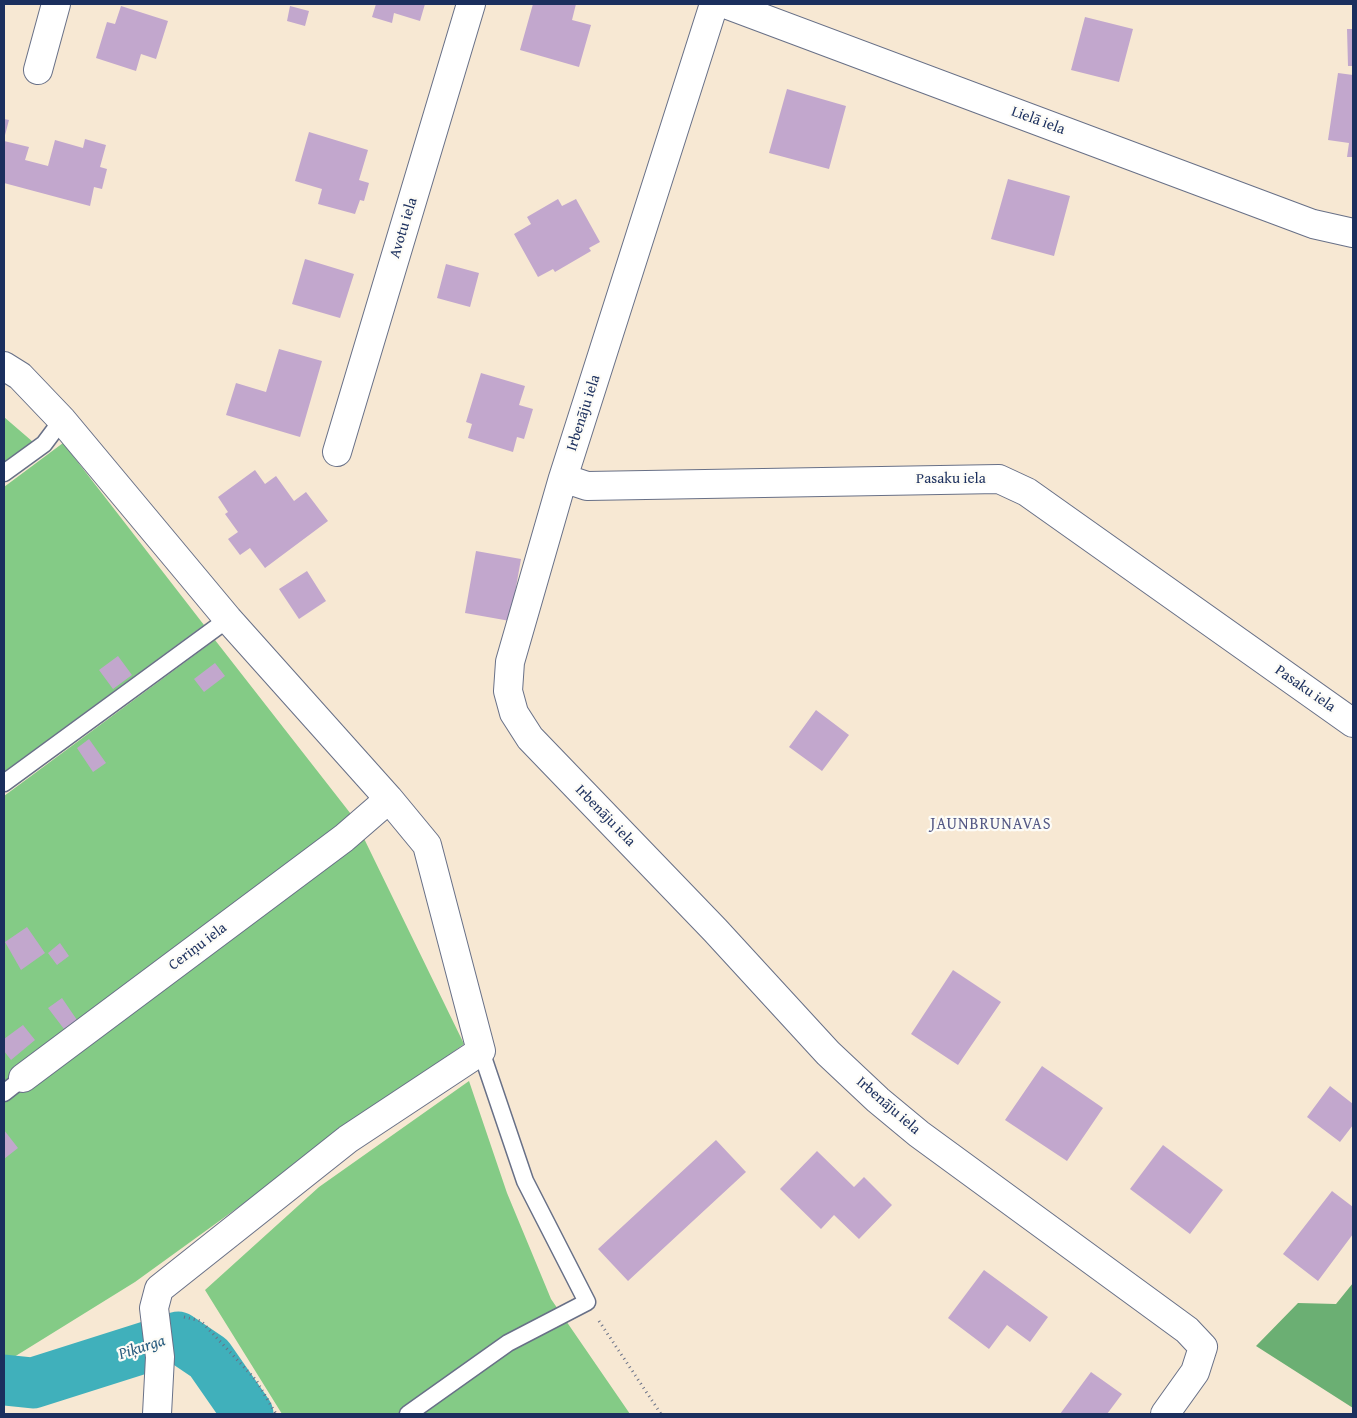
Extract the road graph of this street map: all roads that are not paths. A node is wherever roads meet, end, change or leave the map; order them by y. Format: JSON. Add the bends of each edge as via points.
{"nodes":[{"id":1,"x":56,"y":4,"type":"edge"},
{"id":2,"x":471,"y":4,"type":"edge"},
{"id":3,"x":714,"y":4,"type":"edge"},
{"id":4,"x":725,"y":4,"type":"edge"},
{"id":5,"x":38,"y":70,"type":"dead end"},
{"id":6,"x":1353,"y":233,"type":"edge"},
{"id":7,"x":4,"y":366,"type":"edge"},
{"id":8,"x":62,"y":420,"type":"junction"},
{"id":9,"x":337,"y":452,"type":"dead end"},
{"id":10,"x":4,"y":473,"type":"edge"},
{"id":11,"x":563,"y":478,"type":"junction"},
{"id":12,"x":228,"y":619,"type":"junction"},
{"id":13,"x":1353,"y":723,"type":"edge"},
{"id":14,"x":4,"y":784,"type":"edge"},
{"id":15,"x":389,"y":799,"type":"junction"},
{"id":16,"x":481,"y":1050,"type":"junction"},
{"id":17,"x":13,"y":1085,"type":"edge"},
{"id":18,"x":156,"y":1414,"type":"edge"},
{"id":19,"x":408,"y":1414,"type":"edge"},
{"id":20,"x":1165,"y":1414,"type":"edge"}],
"edges":[{"from":1,"to":5,"type":"street"},
{"from":2,"to":9,"type":"street","name":"Avotu iela"},
{"from":3,"to":11,"type":"street","name":"Irbenāju iela"},
{"from":4,"to":6,"type":"street","name":"Lielā iela","via":[[1313,224]]},
{"from":7,"to":8,"type":"street","via":[[20,376]]},
{"from":8,"to":10,"type":"lane","via":[[44,444]]},
{"from":8,"to":12,"type":"street"},
{"from":11,"to":13,"type":"street","name":"Pasaku iela","via":[[587,486],[999,479],[1027,492]]},
{"from":11,"to":20,"type":"street","name":"Irbenāju iela","via":[[510,662],[508,691],[514,713],[530,738],[828,1053],[878,1100],[919,1134],[1187,1330],[1203,1347],[1195,1372]]},
{"from":12,"to":14,"type":"lane"},
{"from":12,"to":15,"type":"street"},
{"from":15,"to":16,"type":"street","via":[[427,845]]},
{"from":15,"to":17,"type":"street","name":"Ceriņu iela","via":[[344,838]]},
{"from":16,"to":18,"type":"street","via":[[348,1139],[159,1289],[156,1319],[160,1358]]},
{"from":16,"to":19,"type":"lane","via":[[525,1181],[587,1302],[508,1343]]}]}
